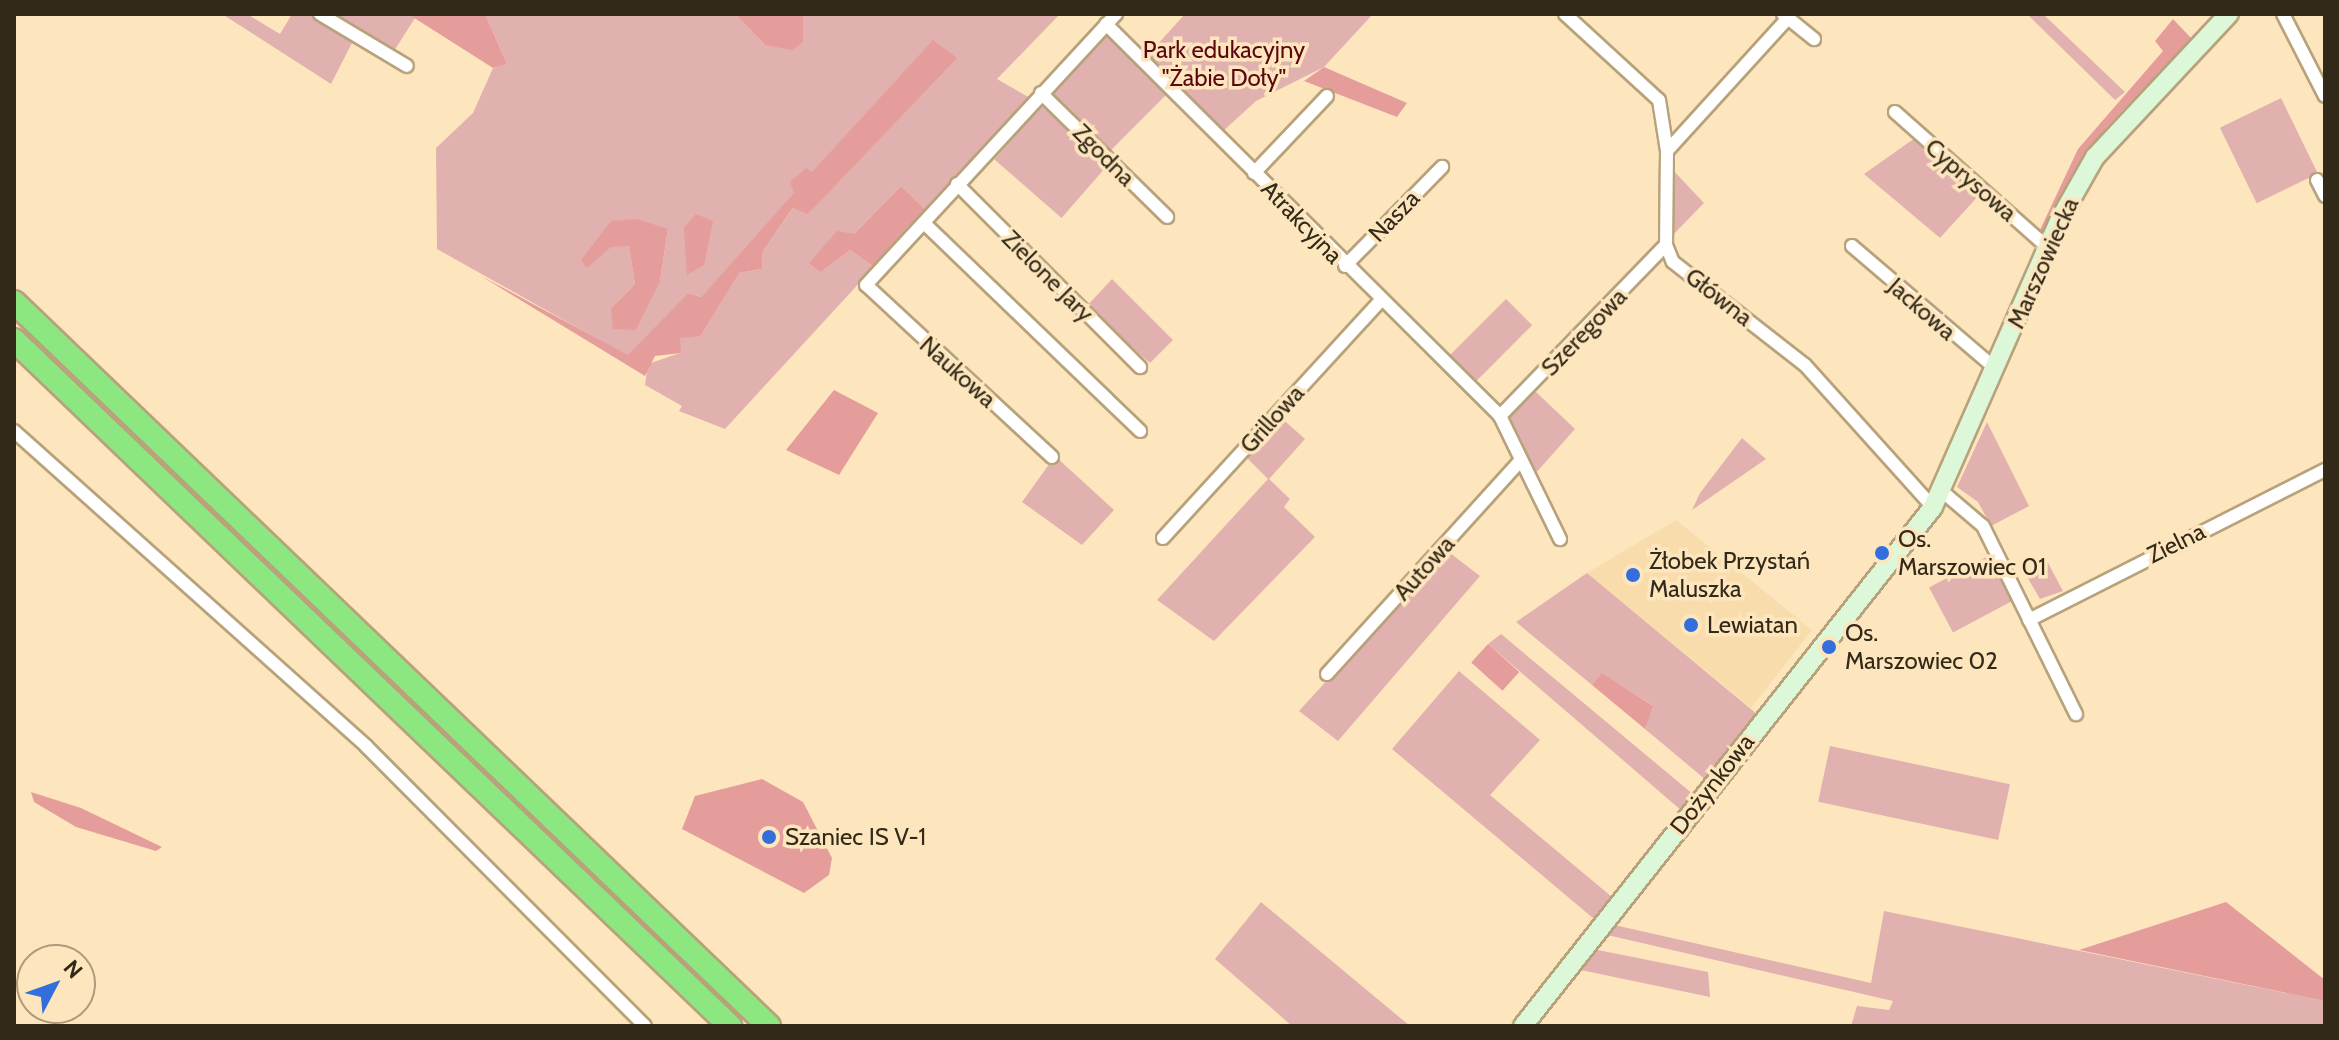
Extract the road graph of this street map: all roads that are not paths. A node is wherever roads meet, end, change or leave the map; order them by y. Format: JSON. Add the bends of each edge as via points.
{"nodes":[{"id":1,"x":320,"y":14,"type":"edge"},
{"id":2,"x":1116,"y":14,"type":"edge"},
{"id":3,"x":1565,"y":14,"type":"edge"},
{"id":4,"x":2229,"y":14,"type":"edge"},
{"id":5,"x":2283,"y":14,"type":"edge"},
{"id":6,"x":1786,"y":16,"type":"edge"},
{"id":7,"x":1106,"y":24,"type":"junction"},
{"id":8,"x":1814,"y":39,"type":"dead end"},
{"id":9,"x":407,"y":66,"type":"dead end"},
{"id":10,"x":1041,"y":93,"type":"junction"},
{"id":11,"x":1327,"y":96,"type":"dead end"},
{"id":12,"x":2325,"y":96,"type":"edge"},
{"id":13,"x":1895,"y":112,"type":"dead end"},
{"id":14,"x":1667,"y":151,"type":"junction"},
{"id":15,"x":1442,"y":167,"type":"dead end"},
{"id":16,"x":1254,"y":173,"type":"junction"},
{"id":17,"x":2317,"y":180,"type":"dead end"},
{"id":18,"x":957,"y":184,"type":"junction"},
{"id":19,"x":2325,"y":196,"type":"edge"},
{"id":20,"x":1167,"y":217,"type":"dead end"},
{"id":21,"x":924,"y":223,"type":"junction"},
{"id":22,"x":1666,"y":245,"type":"junction"},
{"id":23,"x":1852,"y":246,"type":"dead end"},
{"id":24,"x":2048,"y":248,"type":"junction"},
{"id":25,"x":1345,"y":266,"type":"junction"},
{"id":26,"x":1380,"y":301,"type":"junction"},
{"id":27,"x":14,"y":302,"type":"edge"},
{"id":28,"x":14,"y":340,"type":"edge"},
{"id":29,"x":1140,"y":367,"type":"dead end"},
{"id":30,"x":1996,"y":369,"type":"junction"},
{"id":31,"x":1500,"y":416,"type":"junction"},
{"id":32,"x":14,"y":431,"type":"edge"},
{"id":33,"x":1140,"y":431,"type":"dead end"},
{"id":34,"x":1052,"y":457,"type":"dead end"},
{"id":35,"x":1520,"y":461,"type":"junction"},
{"id":36,"x":2325,"y":470,"type":"edge"},
{"id":37,"x":1938,"y":500,"type":"junction"},
{"id":38,"x":1163,"y":538,"type":"dead end"},
{"id":39,"x":1560,"y":539,"type":"dead end"},
{"id":40,"x":1903,"y":543,"type":"joint"},
{"id":41,"x":2029,"y":620,"type":"junction"},
{"id":42,"x":1327,"y":674,"type":"dead end"},
{"id":43,"x":2076,"y":714,"type":"dead end"},
{"id":44,"x":645,"y":1026,"type":"edge"},
{"id":45,"x":730,"y":1026,"type":"edge"},
{"id":46,"x":769,"y":1026,"type":"edge"},
{"id":47,"x":1523,"y":1026,"type":"edge"}],
"edges":[{"from":1,"to":9,"type":"street"},
{"from":2,"to":7,"type":"street"},
{"from":3,"to":14,"type":"street","name":"Główna","via":[[1654,90]]},
{"from":4,"to":24,"type":"street","name":"Marszowiecka","via":[[2095,157]]},
{"from":5,"to":12,"type":"street"},
{"from":6,"to":8,"type":"street"},
{"from":6,"to":14,"type":"street"},
{"from":7,"to":10,"type":"street"},
{"from":7,"to":16,"type":"street","name":"Atrakcyjna"},
{"from":10,"to":18,"type":"street"},
{"from":10,"to":20,"type":"street","name":"Zgodna"},
{"from":11,"to":16,"type":"street"},
{"from":13,"to":24,"type":"street","name":"Cyprysowa"},
{"from":14,"to":22,"type":"street","name":"Główna"},
{"from":15,"to":25,"type":"street","name":"Nasza"},
{"from":16,"to":25,"type":"street","name":"Atrakcyjna"},
{"from":17,"to":19,"type":"street"},
{"from":18,"to":21,"type":"street"},
{"from":18,"to":29,"type":"street","name":"Zielone Jary"},
{"from":21,"to":33,"type":"street"},
{"from":21,"to":34,"type":"street","name":"Naukowa","via":[[866,285]]},
{"from":22,"to":31,"type":"street","name":"Szeregowa"},
{"from":22,"to":37,"type":"street","name":"Główna","via":[[1673,262],[1805,365]]},
{"from":23,"to":30,"type":"street","name":"Jackowa"},
{"from":24,"to":30,"type":"street","name":"Marszowiecka"},
{"from":25,"to":26,"type":"street","name":"Atrakcyjna"},
{"from":26,"to":31,"type":"street","name":"Atrakcyjna"},
{"from":26,"to":38,"type":"street","name":"Grillowa"},
{"from":27,"to":46,"type":"highway"},
{"from":28,"to":45,"type":"highway"},
{"from":30,"to":37,"type":"street","name":"Marszowiecka"},
{"from":31,"to":35,"type":"street"},
{"from":32,"to":44,"type":"street","via":[[366,746]]},
{"from":35,"to":39,"type":"street"},
{"from":35,"to":42,"type":"street","name":"Autowa"},
{"from":36,"to":41,"type":"street","name":"Zielna"},
{"from":37,"to":40,"type":"street","name":"Marszowiecka"},
{"from":37,"to":41,"type":"street","name":"Główna","via":[[1983,526]]},
{"from":40,"to":47,"type":"street","name":"Dożynkowa"},
{"from":41,"to":43,"type":"street","name":"Główna"}]}
